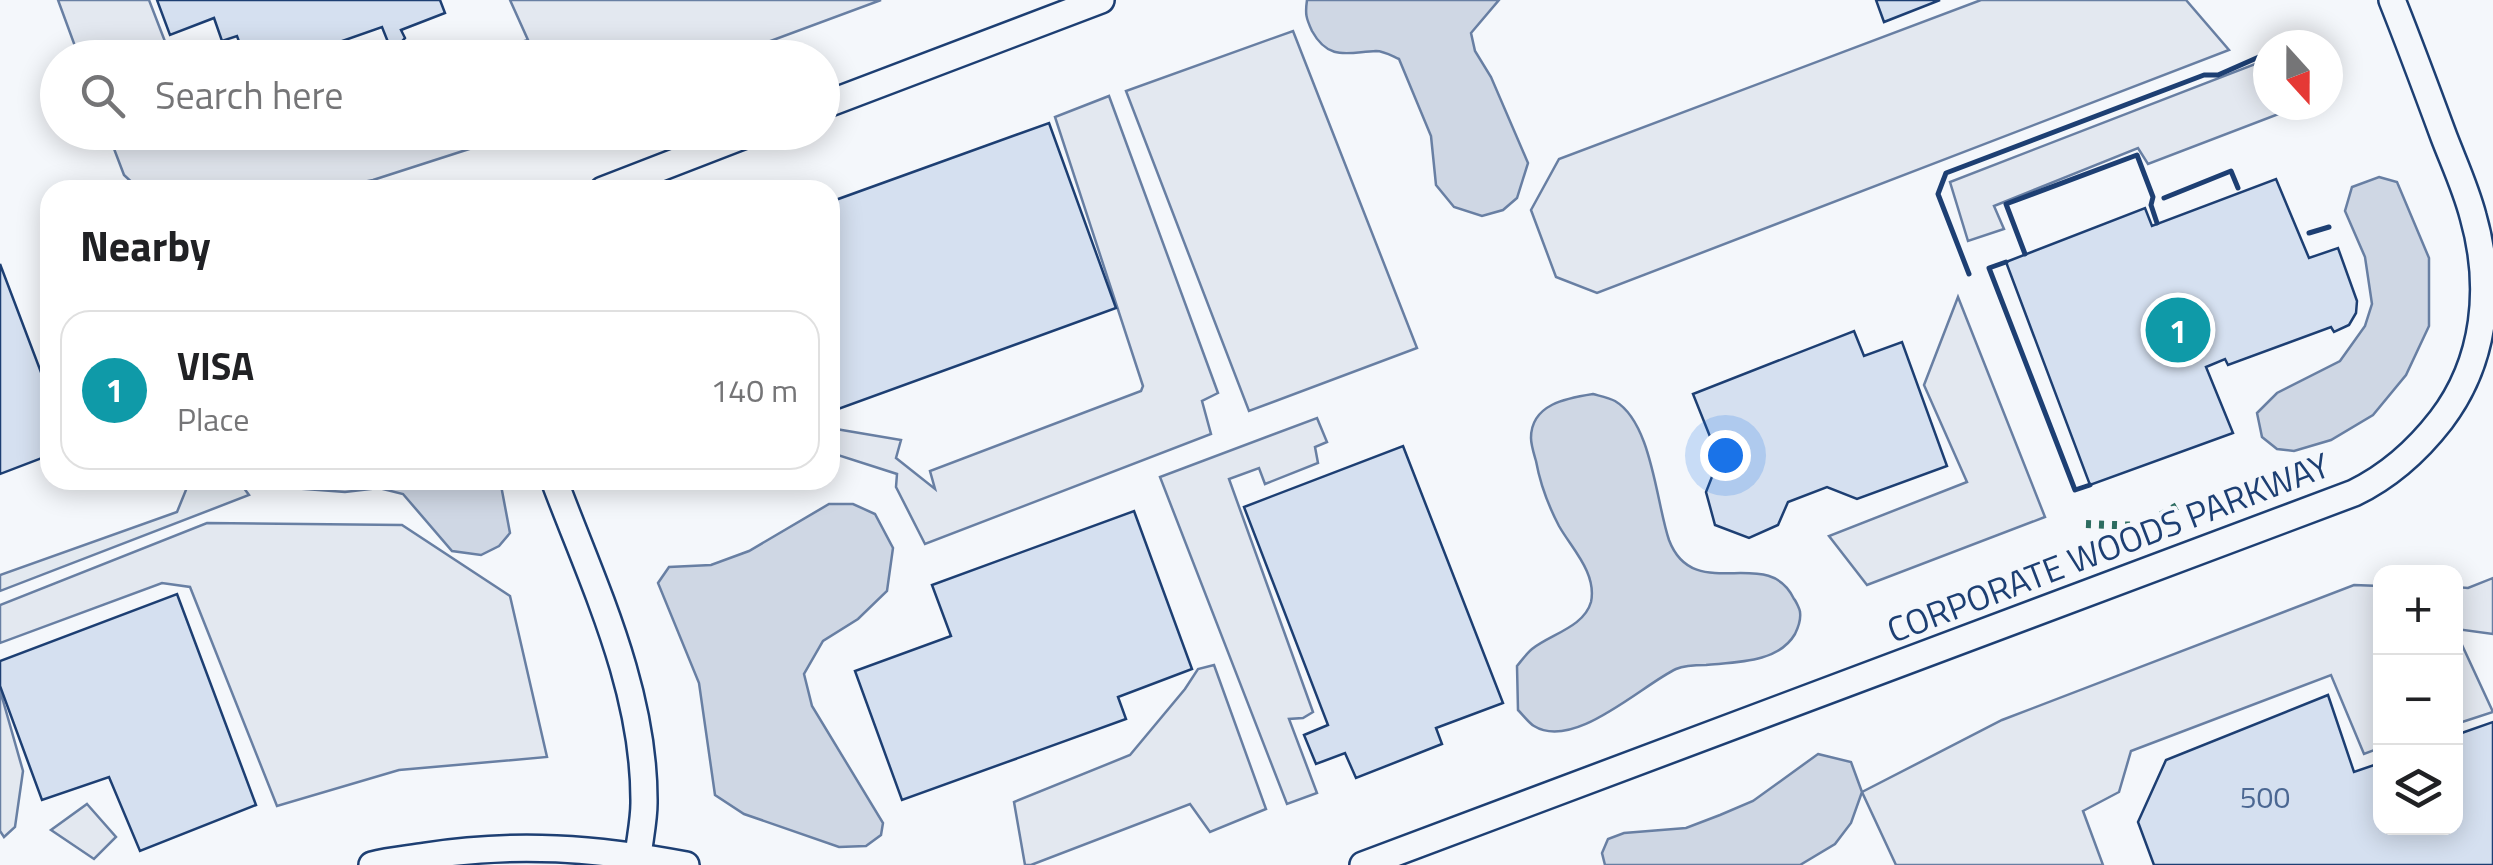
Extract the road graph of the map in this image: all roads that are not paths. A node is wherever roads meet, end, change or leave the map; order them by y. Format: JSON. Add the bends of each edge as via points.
{"nodes":[{"id":1,"x":1101,"y":0,"type":"edge"},
{"id":2,"x":2392,"y":0,"type":"edge"},
{"id":3,"x":840,"y":99,"type":"edge"},
{"id":4,"x":706,"y":150,"type":"edge"},
{"id":5,"x":628,"y":180,"type":"edge"},
{"id":6,"x":558,"y":490,"type":"edge"},
{"id":7,"x":638,"y":856,"type":"junction"},
{"id":8,"x":372,"y":865,"type":"edge"},
{"id":9,"x":686,"y":865,"type":"edge"},
{"id":10,"x":1363,"y":865,"type":"edge"}],
"edges":[{"from":1,"to":3,"type":"street"},
{"from":2,"to":10,"type":"street","name":"CORPORATE WOODS PARKWAY","via":[[2473,213],[2485,296],[2478,347],[2457,399],[2398,466],[2333,500]]},
{"from":4,"to":5,"type":"street"},
{"from":6,"to":7,"type":"street","via":[[634,707],[644,805]]},
{"from":7,"to":8,"type":"street","via":[[519,847]]},
{"from":7,"to":9,"type":"street"}]}
